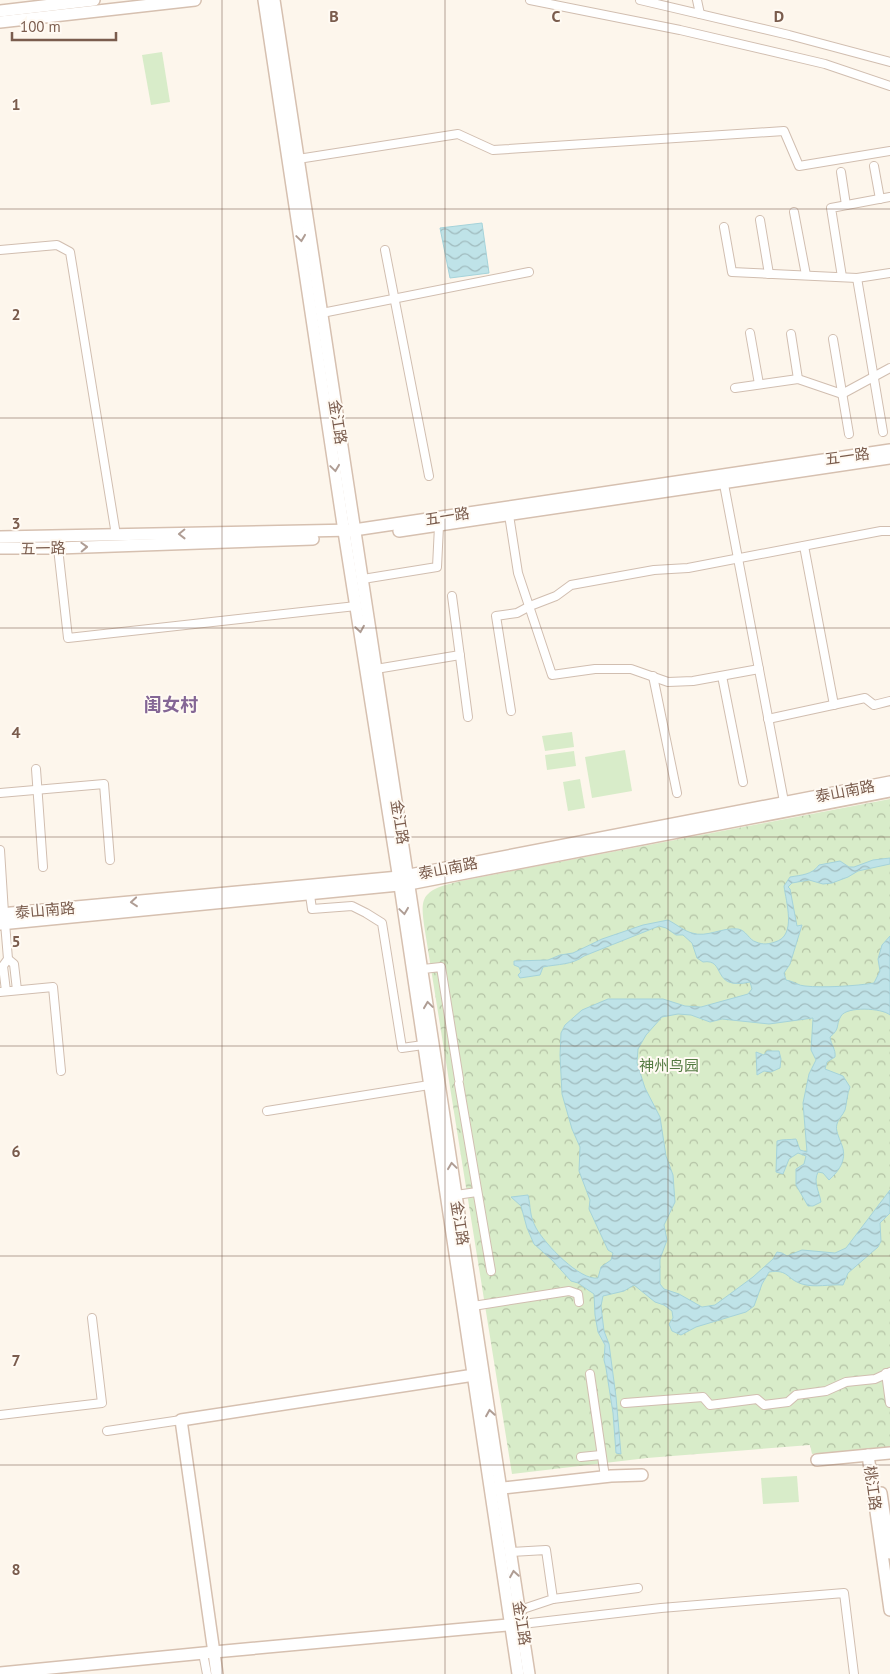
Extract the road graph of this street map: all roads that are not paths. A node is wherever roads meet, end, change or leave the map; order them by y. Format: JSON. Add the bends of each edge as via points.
{"nodes":[{"id":1,"x":94,"y":0,"type":"edge"},
{"id":2,"x":195,"y":0,"type":"edge"},
{"id":3,"x":264,"y":0,"type":"edge"},
{"id":4,"x":274,"y":0,"type":"edge"},
{"id":5,"x":530,"y":0,"type":"edge"},
{"id":6,"x":640,"y":0,"type":"edge"},
{"id":7,"x":698,"y":0,"type":"edge"},
{"id":8,"x":12,"y":10,"type":"edge"},
{"id":9,"x":0,"y":11,"type":"edge"},
{"id":10,"x":700,"y":14,"type":"junction"},
{"id":11,"x":0,"y":22,"type":"edge"},
{"id":12,"x":890,"y":62,"type":"edge"},
{"id":13,"x":890,"y":86,"type":"edge"},
{"id":14,"x":890,"y":151,"type":"edge"},
{"id":15,"x":294,"y":160,"type":"junction"},
{"id":16,"x":874,"y":166,"type":"dead end"},
{"id":17,"x":841,"y":172,"type":"dead end"},
{"id":18,"x":890,"y":197,"type":"edge"},
{"id":19,"x":880,"y":199,"type":"junction"},
{"id":20,"x":846,"y":205,"type":"junction"},
{"id":21,"x":794,"y":212,"type":"dead end"},
{"id":22,"x":760,"y":220,"type":"dead end"},
{"id":23,"x":724,"y":227,"type":"dead end"},
{"id":24,"x":0,"y":250,"type":"edge"},
{"id":25,"x":386,"y":250,"type":"dead end"},
{"id":26,"x":529,"y":272,"type":"dead end"},
{"id":27,"x":890,"y":272,"type":"edge"},
{"id":28,"x":769,"y":274,"type":"junction"},
{"id":29,"x":806,"y":275,"type":"junction"},
{"id":30,"x":842,"y":277,"type":"junction"},
{"id":31,"x":857,"y":278,"type":"junction"},
{"id":32,"x":395,"y":298,"type":"junction"},
{"id":33,"x":322,"y":313,"type":"junction"},
{"id":34,"x":750,"y":333,"type":"dead end"},
{"id":35,"x":791,"y":334,"type":"dead end"},
{"id":36,"x":833,"y":339,"type":"dead end"},
{"id":37,"x":890,"y":368,"type":"edge"},
{"id":38,"x":874,"y":377,"type":"junction"},
{"id":39,"x":798,"y":379,"type":"junction"},
{"id":40,"x":759,"y":384,"type":"junction"},
{"id":41,"x":735,"y":388,"type":"dead end"},
{"id":42,"x":842,"y":394,"type":"junction"},
{"id":43,"x":883,"y":432,"type":"dead end"},
{"id":44,"x":849,"y":434,"type":"dead end"},
{"id":45,"x":890,"y":450,"type":"edge"},
{"id":46,"x":890,"y":458,"type":"edge"},
{"id":47,"x":429,"y":476,"type":"dead end"},
{"id":48,"x":723,"y":478,"type":"junction"},
{"id":49,"x":509,"y":515,"type":"junction"},
{"id":50,"x":439,"y":526,"type":"junction"},
{"id":51,"x":890,"y":531,"type":"edge"},
{"id":52,"x":350,"y":534,"type":"junction"},
{"id":53,"x":116,"y":535,"type":"junction"},
{"id":54,"x":0,"y":537,"type":"edge"},
{"id":55,"x":804,"y":546,"type":"junction"},
{"id":56,"x":0,"y":548,"type":"edge"},
{"id":57,"x":58,"y":548,"type":"junction"},
{"id":58,"x":738,"y":558,"type":"junction"},
{"id":59,"x":362,"y":579,"type":"junction"},
{"id":60,"x":452,"y":596,"type":"dead end"},
{"id":61,"x":356,"y":606,"type":"junction"},
{"id":62,"x":529,"y":606,"type":"junction"},
{"id":63,"x":460,"y":655,"type":"junction"},
{"id":64,"x":376,"y":669,"type":"junction"},
{"id":65,"x":759,"y":669,"type":"junction"},
{"id":66,"x":653,"y":676,"type":"junction"},
{"id":67,"x":722,"y":676,"type":"junction"},
{"id":68,"x":890,"y":701,"type":"edge"},
{"id":69,"x":834,"y":705,"type":"junction"},
{"id":70,"x":511,"y":711,"type":"dead end"},
{"id":71,"x":468,"y":717,"type":"dead end"},
{"id":72,"x":378,"y":718,"type":"junction"},
{"id":73,"x":768,"y":719,"type":"junction"},
{"id":74,"x":36,"y":769,"type":"dead end"},
{"id":75,"x":743,"y":782,"type":"dead end"},
{"id":76,"x":890,"y":782,"type":"edge"},
{"id":77,"x":38,"y":789,"type":"junction"},
{"id":78,"x":890,"y":791,"type":"edge"},
{"id":79,"x":0,"y":793,"type":"edge"},
{"id":80,"x":677,"y":793,"type":"dead end"},
{"id":81,"x":785,"y":807,"type":"junction"},
{"id":82,"x":0,"y":850,"type":"edge"},
{"id":83,"x":110,"y":860,"type":"dead end"},
{"id":84,"x":43,"y":866,"type":"dead end"},
{"id":85,"x":404,"y":881,"type":"junction"},
{"id":86,"x":274,"y":893,"type":"junction"},
{"id":87,"x":310,"y":895,"type":"junction"},
{"id":88,"x":2,"y":919,"type":"edge"},
{"id":89,"x":8,"y":959,"type":"junction"},
{"id":90,"x":423,"y":969,"type":"junction"},
{"id":91,"x":17,"y":990,"type":"junction"},
{"id":92,"x":3,"y":992,"type":"edge"},
{"id":93,"x":428,"y":1045,"type":"junction"},
{"id":94,"x":61,"y":1071,"type":"dead end"},
{"id":95,"x":430,"y":1085,"type":"junction"},
{"id":96,"x":267,"y":1111,"type":"dead end"},
{"id":97,"x":478,"y":1192,"type":"junction"},
{"id":98,"x":451,"y":1196,"type":"junction"},
{"id":99,"x":491,"y":1271,"type":"dead end"},
{"id":100,"x":579,"y":1302,"type":"dead end"},
{"id":101,"x":473,"y":1306,"type":"junction"},
{"id":102,"x":92,"y":1318,"type":"dead end"},
{"id":103,"x":888,"y":1372,"type":"edge"},
{"id":104,"x":590,"y":1374,"type":"dead end"},
{"id":105,"x":474,"y":1376,"type":"junction"},
{"id":106,"x":625,"y":1403,"type":"dead end"},
{"id":107,"x":890,"y":1403,"type":"edge"},
{"id":108,"x":0,"y":1415,"type":"edge"},
{"id":109,"x":181,"y":1420,"type":"junction"},
{"id":110,"x":107,"y":1431,"type":"dead end"},
{"id":111,"x":890,"y":1453,"type":"edge"},
{"id":112,"x":602,"y":1455,"type":"junction"},
{"id":113,"x":872,"y":1455,"type":"junction"},
{"id":114,"x":581,"y":1458,"type":"dead end"},
{"id":115,"x":817,"y":1460,"type":"dead end"},
{"id":116,"x":642,"y":1475,"type":"dead end"},
{"id":117,"x":605,"y":1477,"type":"junction"},
{"id":118,"x":496,"y":1488,"type":"junction"},
{"id":119,"x":511,"y":1552,"type":"junction"},
{"id":120,"x":890,"y":1553,"type":"edge"},
{"id":121,"x":638,"y":1588,"type":"dead end"},
{"id":122,"x":553,"y":1599,"type":"junction"},
{"id":123,"x":520,"y":1610,"type":"junction"},
{"id":124,"x":890,"y":1610,"type":"edge"},
{"id":125,"x":516,"y":1625,"type":"junction"},
{"id":126,"x":208,"y":1652,"type":"junction"},
{"id":127,"x":0,"y":1673,"type":"edge"},
{"id":128,"x":207,"y":1674,"type":"edge"},
{"id":129,"x":218,"y":1674,"type":"edge"},
{"id":130,"x":518,"y":1674,"type":"edge"},
{"id":131,"x":529,"y":1674,"type":"edge"},
{"id":132,"x":854,"y":1674,"type":"edge"}],
"edges":[{"from":1,"to":8,"type":"street"},
{"from":2,"to":8,"type":"street"},
{"from":3,"to":15,"type":"street","name":"金江路"},
{"from":4,"to":15,"type":"street","name":"金江路"},
{"from":5,"to":13,"type":"street","via":[[825,64]]},
{"from":6,"to":10,"type":"street"},
{"from":7,"to":10,"type":"street"},
{"from":8,"to":9,"type":"street"},
{"from":8,"to":11,"type":"street"},
{"from":10,"to":12,"type":"street"},
{"from":14,"to":15,"type":"street","via":[[799,166],[784,131],[493,150],[458,134]]},
{"from":15,"to":33,"type":"street","name":"金江路"},
{"from":15,"to":52,"type":"street","name":"金江路","one_way":true},
{"from":16,"to":19,"type":"street"},
{"from":17,"to":20,"type":"street"},
{"from":18,"to":19,"type":"street"},
{"from":19,"to":20,"type":"street"},
{"from":20,"to":30,"type":"street","via":[[831,208]]},
{"from":21,"to":29,"type":"street"},
{"from":22,"to":28,"type":"street"},
{"from":23,"to":28,"type":"street","via":[[732,272]]},
{"from":24,"to":53,"type":"street","via":[[57,245],[70,252]]},
{"from":25,"to":32,"type":"street"},
{"from":26,"to":32,"type":"street"},
{"from":27,"to":31,"type":"street"},
{"from":28,"to":29,"type":"street"},
{"from":29,"to":30,"type":"street"},
{"from":30,"to":31,"type":"street"},
{"from":31,"to":38,"type":"street"},
{"from":32,"to":33,"type":"street"},
{"from":32,"to":47,"type":"street"},
{"from":33,"to":52,"type":"street","name":"金江路"},
{"from":34,"to":40,"type":"street"},
{"from":35,"to":39,"type":"street"},
{"from":36,"to":42,"type":"street"},
{"from":37,"to":38,"type":"street"},
{"from":38,"to":42,"type":"street"},
{"from":38,"to":43,"type":"street"},
{"from":39,"to":40,"type":"street"},
{"from":39,"to":42,"type":"street"},
{"from":40,"to":41,"type":"street"},
{"from":42,"to":44,"type":"street"},
{"from":45,"to":48,"type":"street","name":"五一路"},
{"from":46,"to":48,"type":"street","name":"五一路"},
{"from":48,"to":49,"type":"street","name":"五一路"},
{"from":48,"to":52,"type":"street","name":"五一路"},
{"from":48,"to":58,"type":"street"},
{"from":49,"to":50,"type":"street","name":"五一路"},
{"from":49,"to":62,"type":"street","via":[[518,573]]},
{"from":50,"to":52,"type":"street","name":"五一路"},
{"from":50,"to":59,"type":"street","via":[[437,566]]},
{"from":51,"to":55,"type":"street"},
{"from":52,"to":53,"type":"street","name":"五一路","one_way":true},
{"from":57,"to":52,"type":"street","name":"五一路","one_way":true},
{"from":52,"to":59,"type":"street","name":"金江路"},
{"from":52,"to":61,"type":"street","name":"金江路"},
{"from":53,"to":54,"type":"street","name":"五一路"},
{"from":55,"to":58,"type":"street"},
{"from":55,"to":69,"type":"street"},
{"from":56,"to":57,"type":"street","name":"五一路"},
{"from":57,"to":61,"type":"street","via":[[68,638]]},
{"from":58,"to":62,"type":"street","via":[[571,585],[556,596]]},
{"from":58,"to":65,"type":"street"},
{"from":59,"to":64,"type":"street","name":"金江路"},
{"from":60,"to":63,"type":"street"},
{"from":61,"to":72,"type":"street","name":"金江路","one_way":true},
{"from":62,"to":66,"type":"street","via":[[552,675],[595,669],[631,669]]},
{"from":62,"to":70,"type":"street","via":[[517,613],[496,616]]},
{"from":63,"to":64,"type":"street"},
{"from":63,"to":71,"type":"street"},
{"from":64,"to":72,"type":"street","name":"金江路"},
{"from":65,"to":67,"type":"street"},
{"from":65,"to":73,"type":"street"},
{"from":66,"to":67,"type":"street","via":[[668,682]]},
{"from":66,"to":80,"type":"street"},
{"from":67,"to":75,"type":"street"},
{"from":68,"to":69,"type":"street","via":[[874,704],[865,698]]},
{"from":69,"to":73,"type":"street"},
{"from":72,"to":85,"type":"street","name":"金江路"},
{"from":73,"to":81,"type":"street"},
{"from":74,"to":77,"type":"street"},
{"from":76,"to":81,"type":"street","name":"泰山南路"},
{"from":77,"to":79,"type":"street"},
{"from":77,"to":83,"type":"street","via":[[104,784]]},
{"from":77,"to":84,"type":"street"},
{"from":78,"to":81,"type":"street","name":"泰山南路"},
{"from":81,"to":85,"type":"street","name":"泰山南路"},
{"from":82,"to":88,"type":"street"},
{"from":85,"to":86,"type":"street","name":"泰山南路"},
{"from":85,"to":87,"type":"street","name":"泰山南路"},
{"from":85,"to":90,"type":"street","name":"金江路"},
{"from":85,"to":93,"type":"street","name":"金江路","one_way":true},
{"from":86,"to":87,"type":"street","name":"泰山南路"},
{"from":86,"to":88,"type":"street","name":"泰山南路"},
{"from":87,"to":93,"type":"street","via":[[312,909],[352,906],[382,923],[402,1048]]},
{"from":88,"to":89,"type":"street"},
{"from":89,"to":91,"type":"street","via":[[14,964]]},
{"from":89,"to":92,"type":"street","via":[[3,966]]},
{"from":93,"to":90,"type":"street","name":"金江路","one_way":true},
{"from":90,"to":97,"type":"street","via":[[441,966]]},
{"from":91,"to":92,"type":"street"},
{"from":91,"to":94,"type":"street","via":[[53,987]]},
{"from":93,"to":95,"type":"street","name":"金江路"},
{"from":98,"to":93,"type":"street","name":"金江路","one_way":true},
{"from":95,"to":96,"type":"street"},
{"from":95,"to":98,"type":"street","name":"金江路"},
{"from":97,"to":98,"type":"street"},
{"from":97,"to":99,"type":"street"},
{"from":98,"to":101,"type":"street","name":"金江路"},
{"from":98,"to":105,"type":"street","name":"金江路"},
{"from":100,"to":101,"type":"street","via":[[578,1294],[569,1291]]},
{"from":118,"to":101,"type":"street","name":"金江路","one_way":true},
{"from":102,"to":108,"type":"street","via":[[102,1402]]},
{"from":103,"to":106,"type":"street","via":[[875,1379],[846,1382],[826,1391],[796,1395],[788,1402],[764,1405],[757,1399],[710,1405],[702,1397]]},
{"from":103,"to":107,"type":"street"},
{"from":104,"to":112,"type":"street"},
{"from":105,"to":109,"type":"street"},
{"from":105,"to":118,"type":"street","name":"金江路"},
{"from":109,"to":110,"type":"street"},
{"from":109,"to":126,"type":"street"},
{"from":111,"to":113,"type":"street"},
{"from":112,"to":114,"type":"street"},
{"from":112,"to":117,"type":"street"},
{"from":113,"to":115,"type":"street"},
{"from":113,"to":120,"type":"street","name":"桃江路"},
{"from":113,"to":124,"type":"street","name":"桃江路"},
{"from":116,"to":117,"type":"street"},
{"from":117,"to":118,"type":"street"},
{"from":118,"to":119,"type":"street","name":"金江路"},
{"from":118,"to":125,"type":"street","name":"金江路"},
{"from":119,"to":122,"type":"street","via":[[546,1550]]},
{"from":123,"to":119,"type":"street","name":"金江路","one_way":true},
{"from":121,"to":122,"type":"street"},
{"from":122,"to":123,"type":"street"},
{"from":123,"to":125,"type":"street","name":"金江路"},
{"from":125,"to":126,"type":"street"},
{"from":125,"to":130,"type":"street","name":"金江路"},
{"from":125,"to":131,"type":"street","name":"金江路"},
{"from":125,"to":132,"type":"street","via":[[661,1608],[844,1593]]},
{"from":126,"to":127,"type":"street"},
{"from":126,"to":128,"type":"street"},
{"from":126,"to":129,"type":"street"}]}
